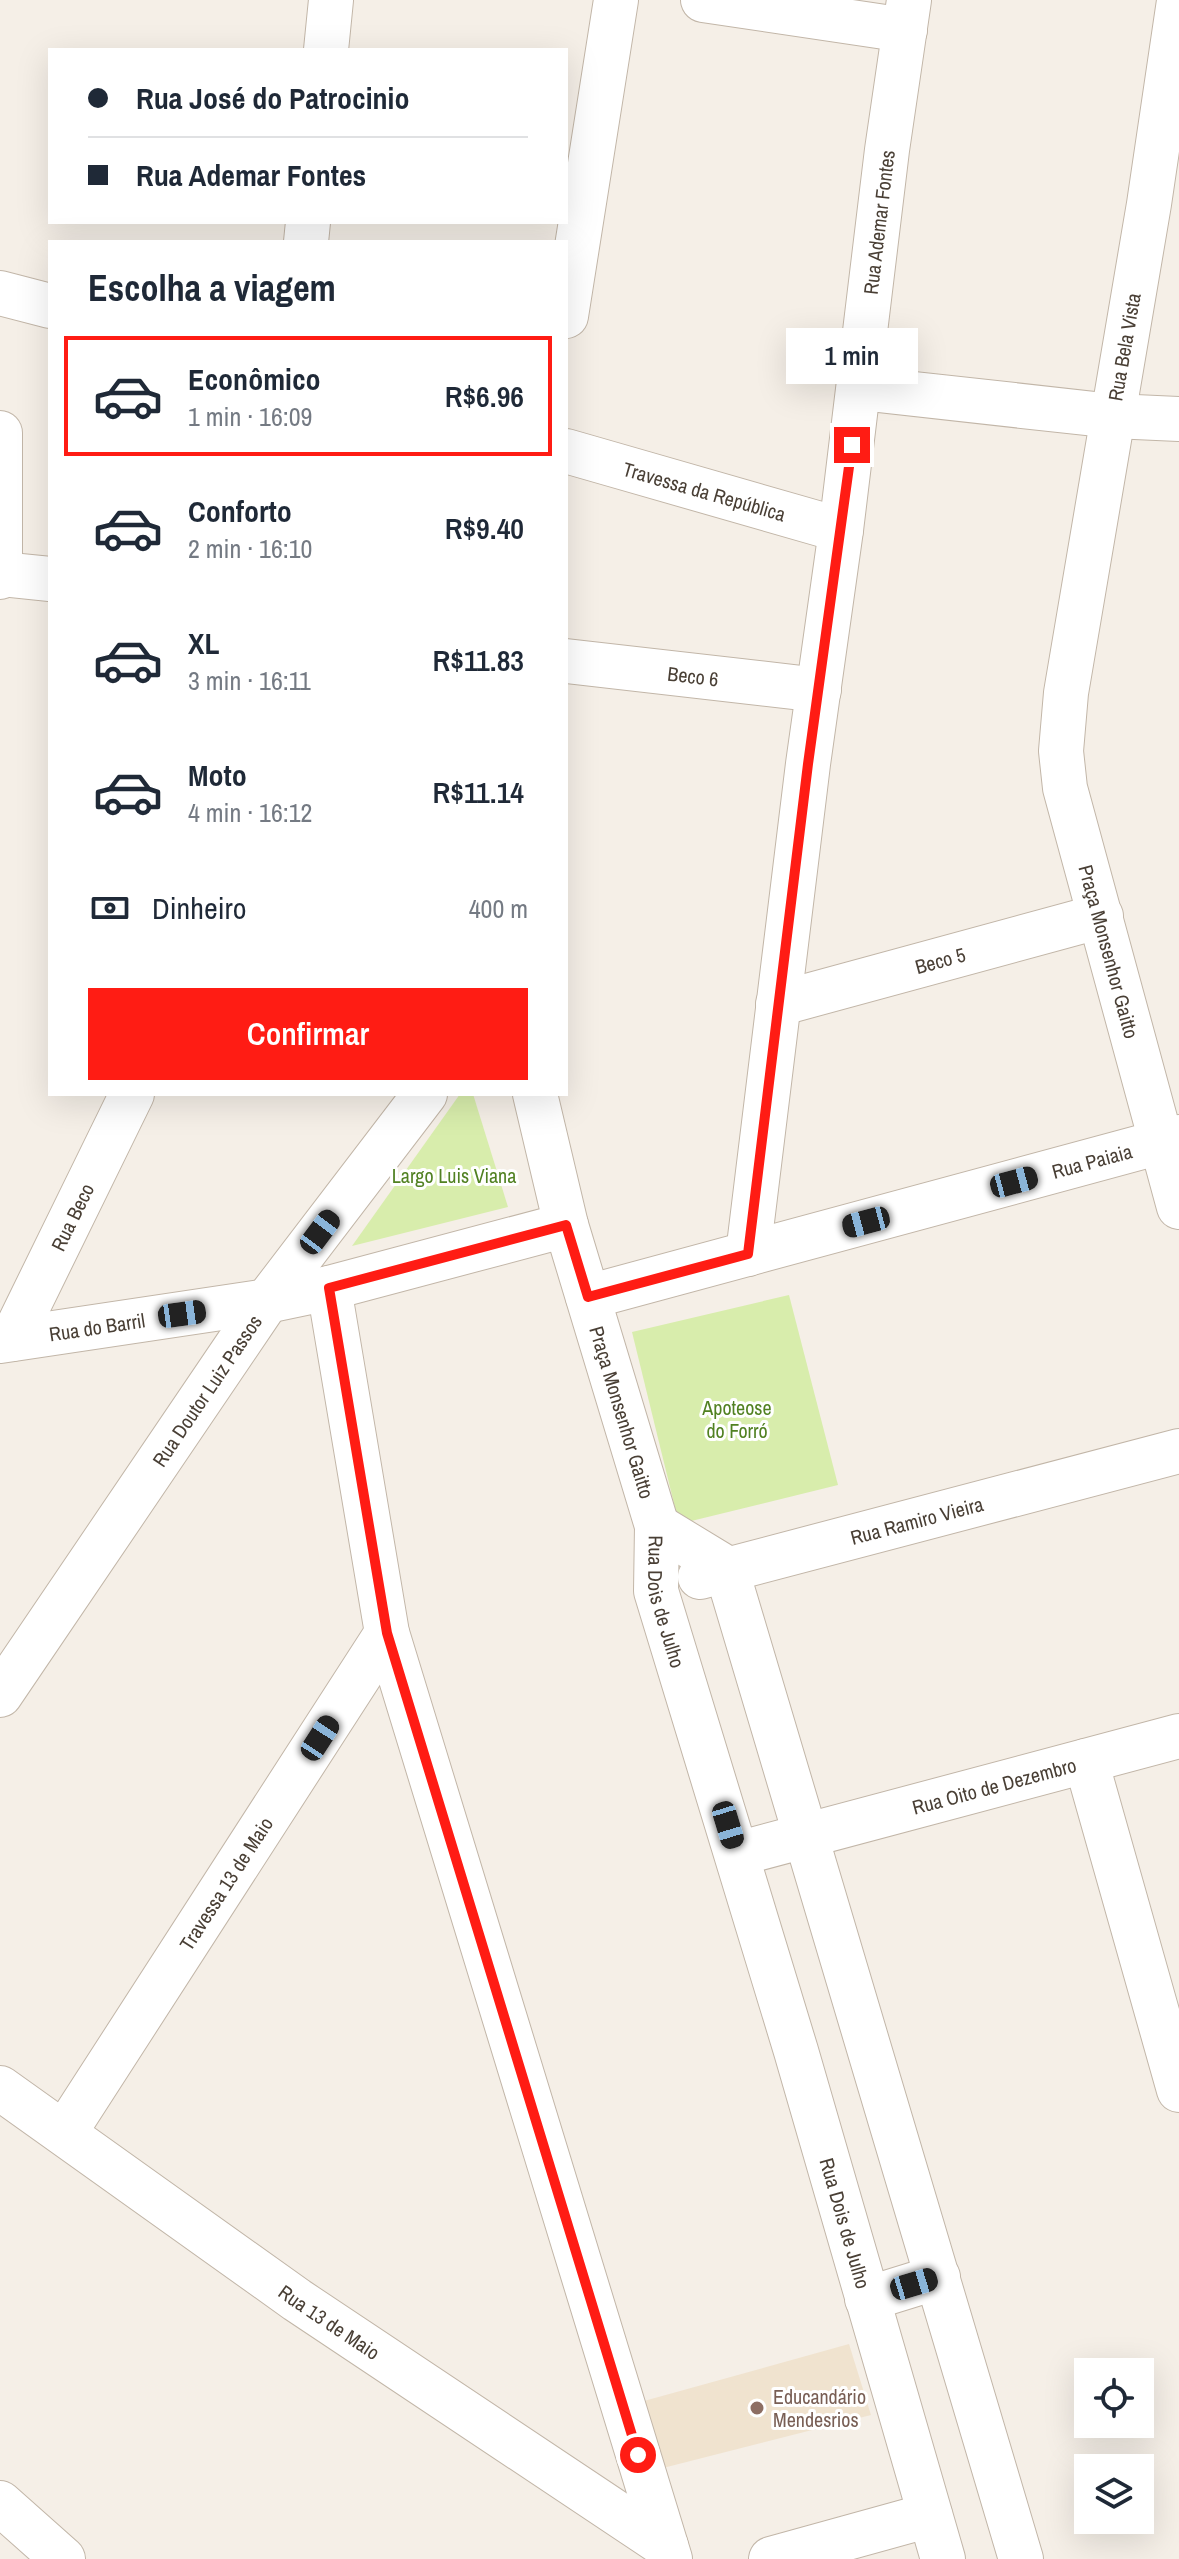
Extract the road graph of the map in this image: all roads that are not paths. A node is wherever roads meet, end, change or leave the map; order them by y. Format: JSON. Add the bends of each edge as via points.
{"nodes":[{"id":1,"x":331,"y":0,"type":"edge"},
{"id":2,"x":616,"y":0,"type":"edge"},
{"id":3,"x":703,"y":0,"type":"edge"},
{"id":4,"x":1179,"y":1,"type":"edge"},
{"id":5,"x":907,"y":15,"type":"edge"},
{"id":6,"x":326,"y":48,"type":"edge"},
{"id":7,"x":1164,"y":205,"type":"edge"},
{"id":8,"x":0,"y":293,"type":"edge"},
{"id":9,"x":568,"y":300,"type":"edge"},
{"id":10,"x":48,"y":305,"type":"edge"},
{"id":11,"x":860,"y":388,"type":"junction"},
{"id":12,"x":1113,"y":416,"type":"junction"},
{"id":13,"x":1179,"y":419,"type":"edge"},
{"id":14,"x":0,"y":433,"type":"edge"},
{"id":15,"x":568,"y":452,"type":"edge"},
{"id":16,"x":841,"y":530,"type":"junction"},
{"id":17,"x":0,"y":575,"type":"edge"},
{"id":18,"x":48,"y":579,"type":"edge"},
{"id":19,"x":568,"y":661,"type":"edge"},
{"id":20,"x":819,"y":690,"type":"junction"},
{"id":21,"x":1066,"y":693,"type":"joint"},
{"id":22,"x":1101,"y":916,"type":"junction"},
{"id":23,"x":778,"y":1004,"type":"junction"},
{"id":24,"x":131,"y":1096,"type":"edge"},
{"id":25,"x":423,"y":1096,"type":"edge"},
{"id":26,"x":535,"y":1096,"type":"edge"},
{"id":27,"x":1170,"y":1140,"type":"edge"},
{"id":28,"x":1179,"y":1207,"type":"edge"},
{"id":29,"x":566,"y":1225,"type":"junction"},
{"id":30,"x":748,"y":1254,"type":"junction"},
{"id":31,"x":329,"y":1288,"type":"junction"},
{"id":32,"x":588,"y":1297,"type":"junction"},
{"id":33,"x":267,"y":1301,"type":"junction"},
{"id":34,"x":6,"y":1340,"type":"edge"},
{"id":35,"x":1179,"y":1451,"type":"edge"},
{"id":36,"x":657,"y":1526,"type":"junction"},
{"id":37,"x":726,"y":1568,"type":"junction"},
{"id":38,"x":656,"y":1591,"type":"junction"},
{"id":39,"x":387,"y":1633,"type":"junction"},
{"id":40,"x":0,"y":1695,"type":"edge"},
{"id":41,"x":1179,"y":1736,"type":"edge"},
{"id":42,"x":1086,"y":1761,"type":"junction"},
{"id":43,"x":808,"y":1837,"type":"junction"},
{"id":44,"x":737,"y":1854,"type":"junction"},
{"id":45,"x":862,"y":2030,"type":"junction"},
{"id":46,"x":796,"y":2051,"type":"junction"},
{"id":47,"x":0,"y":2088,"type":"edge"},
{"id":48,"x":1179,"y":2090,"type":"edge"},
{"id":49,"x":65,"y":2132,"type":"junction"},
{"id":50,"x":938,"y":2277,"type":"junction"},
{"id":51,"x":867,"y":2299,"type":"junction"},
{"id":52,"x":0,"y":2503,"type":"edge"},
{"id":53,"x":930,"y":2515,"type":"junction"},
{"id":54,"x":668,"y":2553,"type":"edge"},
{"id":55,"x":63,"y":2559,"type":"edge"},
{"id":56,"x":771,"y":2559,"type":"edge"},
{"id":57,"x":943,"y":2559,"type":"edge"},
{"id":58,"x":1021,"y":2559,"type":"edge"}],
"edges":[{"from":1,"to":6,"type":"street"},
{"from":2,"to":9,"type":"street"},
{"from":3,"to":5,"type":"street"},
{"from":4,"to":7,"type":"street","name":"Rua Bela Vista"},
{"from":5,"to":11,"type":"street","name":"Rua Ademar Fontes"},
{"from":7,"to":12,"type":"street","name":"Rua Bela Vista"},
{"from":8,"to":10,"type":"street"},
{"from":11,"to":12,"type":"street"},
{"from":11,"to":16,"type":"street","name":"Rua Ademar Fontes"},
{"from":12,"to":13,"type":"street"},
{"from":12,"to":21,"type":"street","name":"Rua Bela Vista"},
{"from":14,"to":17,"type":"street"},
{"from":15,"to":16,"type":"street","name":"Travessa da República"},
{"from":16,"to":20,"type":"street","name":"Rua Ademar Fontes"},
{"from":17,"to":18,"type":"street"},
{"from":19,"to":20,"type":"street","name":"Beco 6"},
{"from":20,"to":23,"type":"street","name":"Rua Ademar Fontes"},
{"from":21,"to":22,"type":"street","name":"Praça Monsenhor Gaitto","via":[[1061,751],[1065,788]]},
{"from":22,"to":23,"type":"street","name":"Beco 5"},
{"from":22,"to":27,"type":"street","name":"Praça Monsenhor Gaitto"},
{"from":23,"to":30,"type":"street","name":"Rua Ademar Fontes"},
{"from":24,"to":34,"type":"street","name":"Rua Beco"},
{"from":25,"to":33,"type":"street","name":"Rua Doutor Luiz Passos"},
{"from":26,"to":29,"type":"street","name":"Praça Monsenhor Gaitto"},
{"from":27,"to":28,"type":"street","name":"Praça Monsenhor Gaitto"},
{"from":27,"to":30,"type":"street","name":"Rua Paiaia"},
{"from":29,"to":31,"type":"street","name":"Rua do Barril"},
{"from":29,"to":32,"type":"street","name":"Praça Monsenhor Gaitto"},
{"from":30,"to":32,"type":"street","name":"Rua Paiaia"},
{"from":31,"to":33,"type":"street","name":"Rua do Barril"},
{"from":31,"to":39,"type":"street"},
{"from":32,"to":36,"type":"street","name":"Praça Monsenhor Gaitto"},
{"from":33,"to":34,"type":"street","name":"Rua do Barril"},
{"from":33,"to":40,"type":"street","name":"Rua Doutor Luiz Passos"},
{"from":35,"to":37,"type":"street","name":"Rua Ramiro Vieira"},
{"from":36,"to":37,"type":"street","name":"Rua Dois de Julho"},
{"from":36,"to":38,"type":"street","name":"Rua Dois de Julho"},
{"from":37,"to":38,"type":"street","name":"Rua Ramiro Vieira"},
{"from":37,"to":43,"type":"street"},
{"from":38,"to":44,"type":"street","name":"Rua Dois de Julho"},
{"from":39,"to":49,"type":"street","name":"Travessa 13 de Maio"},
{"from":39,"to":54,"type":"street"},
{"from":41,"to":42,"type":"street","name":"Rua Oito de Dezembro"},
{"from":42,"to":43,"type":"street","name":"Rua Oito de Dezembro"},
{"from":42,"to":48,"type":"street"},
{"from":43,"to":44,"type":"street","name":"Rua Oito de Dezembro"},
{"from":43,"to":45,"type":"street"},
{"from":44,"to":46,"type":"street","name":"Rua Dois de Julho"},
{"from":45,"to":46,"type":"street"},
{"from":45,"to":50,"type":"street"},
{"from":46,"to":51,"type":"street","name":"Rua Dois de Julho"},
{"from":47,"to":49,"type":"street","name":"Rua 13 de Maio"},
{"from":49,"to":54,"type":"street","name":"Rua 13 de Maio","via":[[297,2300]]},
{"from":50,"to":51,"type":"street"},
{"from":50,"to":58,"type":"street"},
{"from":51,"to":53,"type":"street","name":"Rua Dois de Julho"},
{"from":52,"to":55,"type":"street"},
{"from":53,"to":56,"type":"street"},
{"from":53,"to":57,"type":"street","name":"Rua Dois de Julho"}]}
